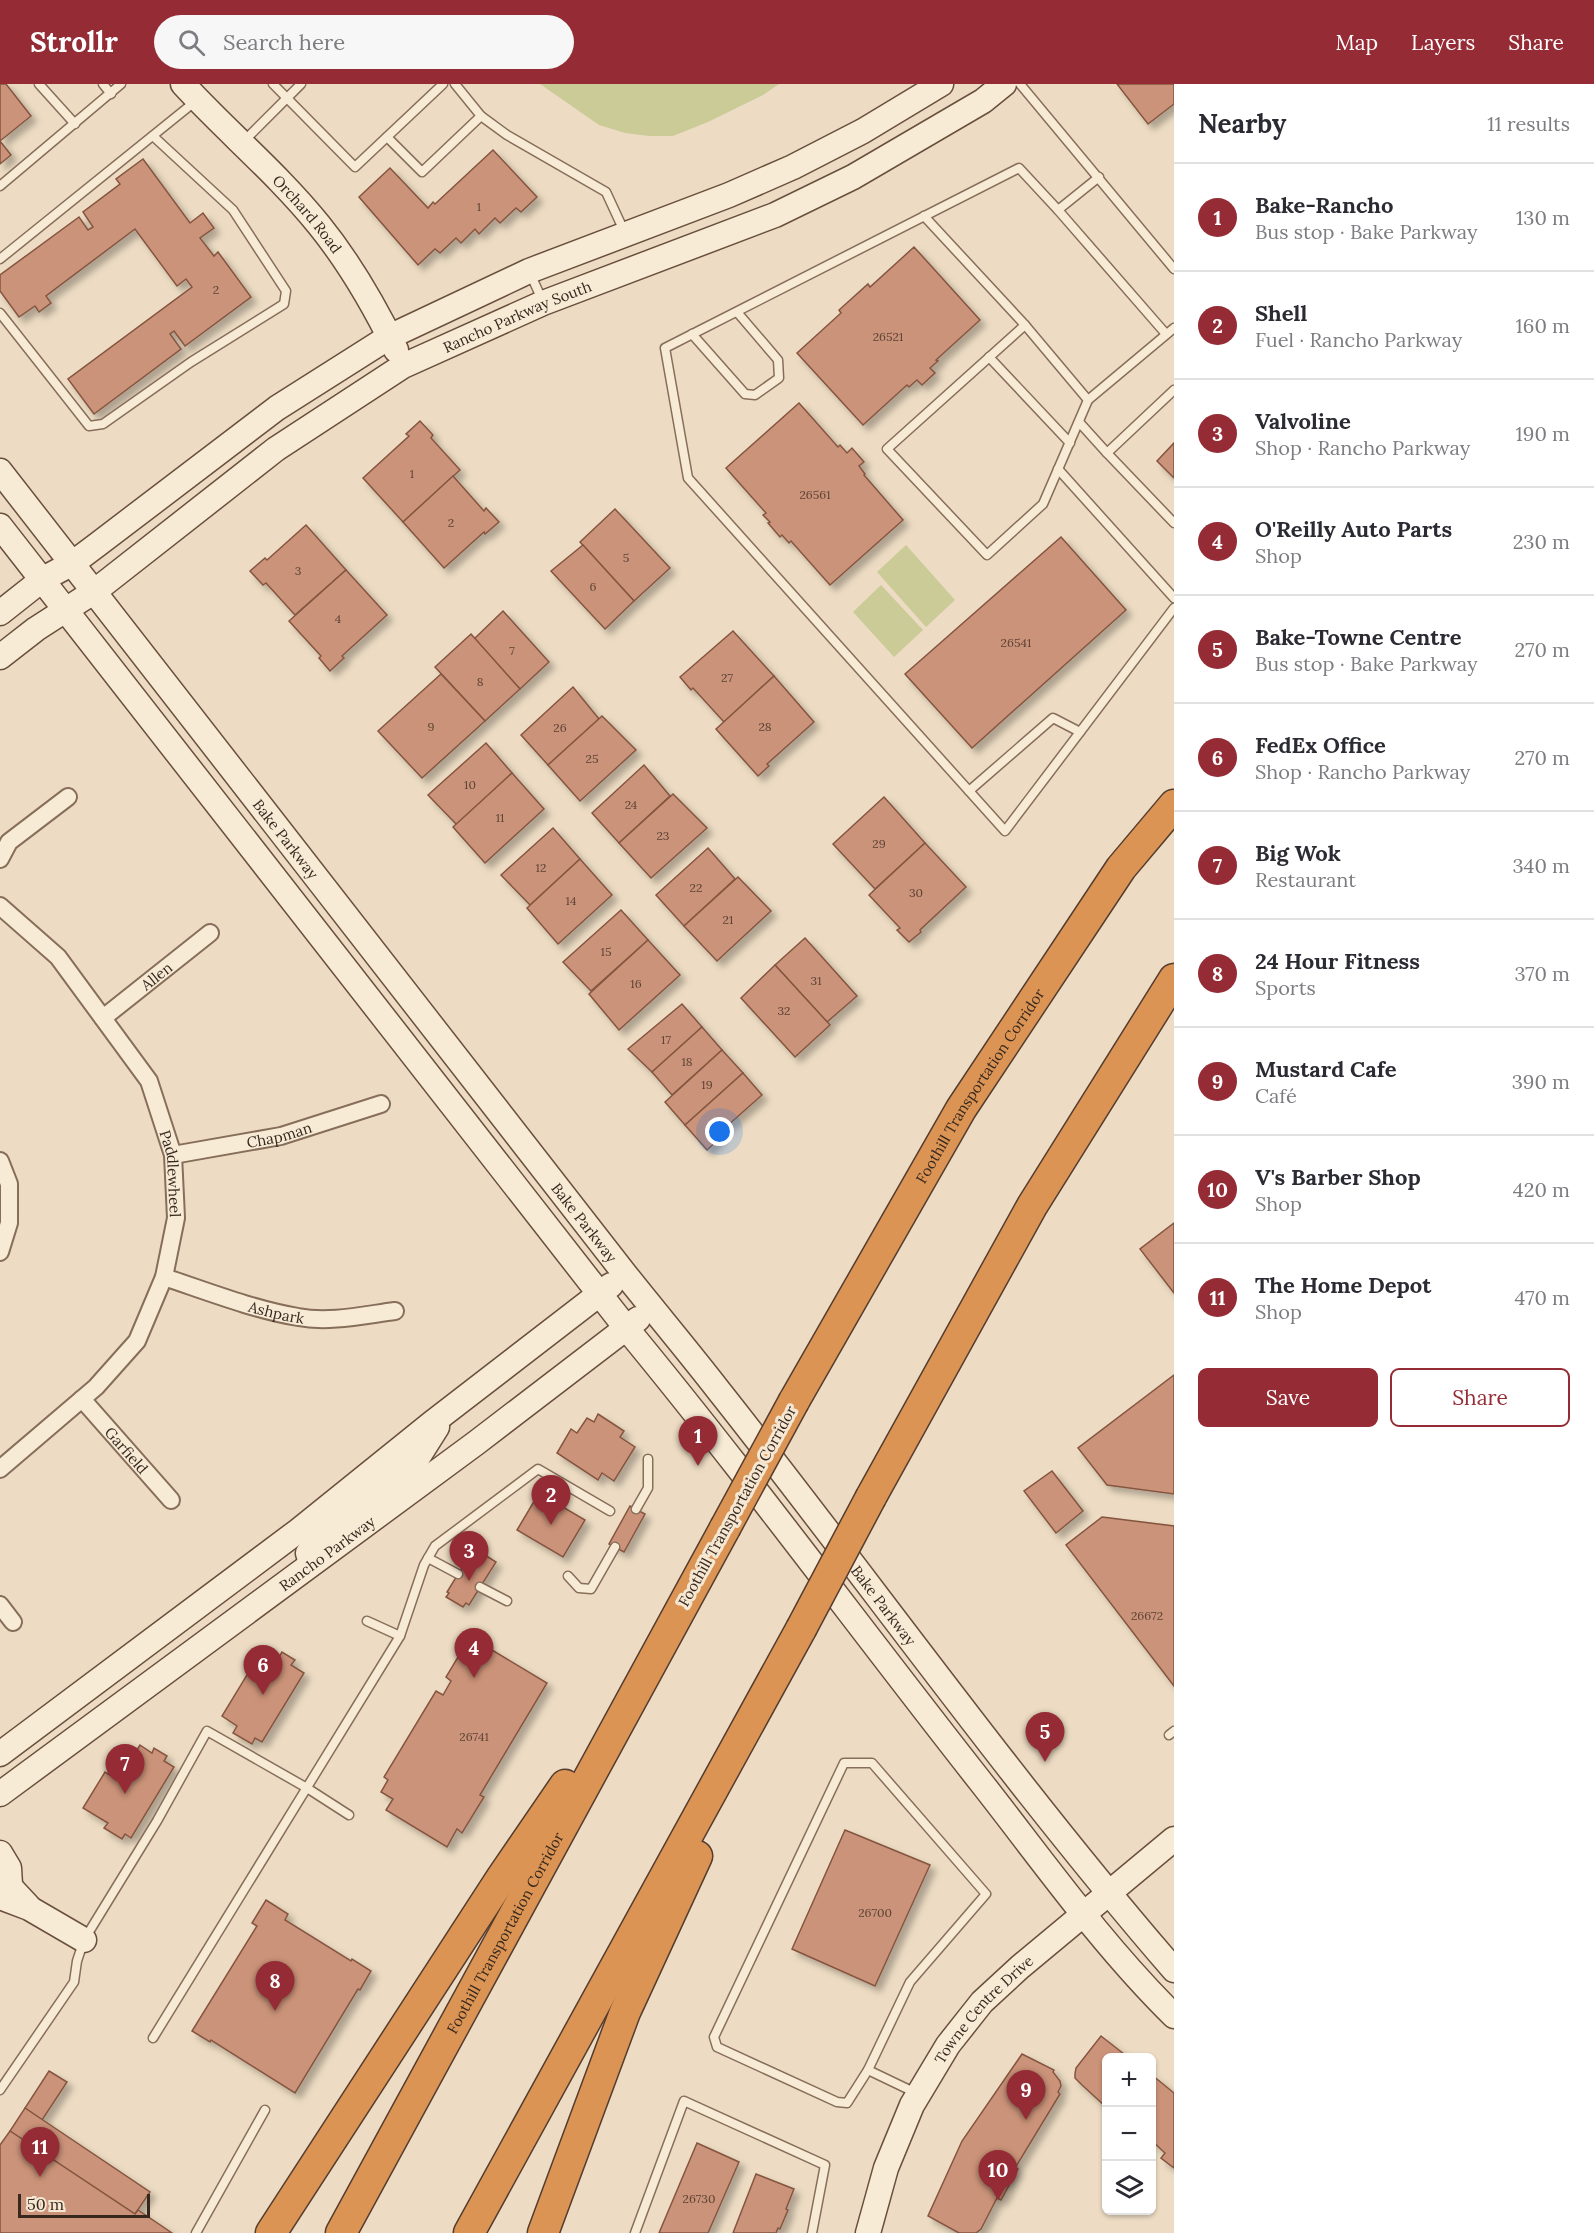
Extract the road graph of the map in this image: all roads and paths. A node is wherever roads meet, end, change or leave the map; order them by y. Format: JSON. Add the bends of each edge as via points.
{"nodes":[{"id":1,"x":39,"y":84,"type":"edge"},
{"id":2,"x":103,"y":84,"type":"edge"},
{"id":3,"x":121,"y":84,"type":"edge"},
{"id":4,"x":273,"y":84,"type":"edge"},
{"id":5,"x":301,"y":84,"type":"edge"},
{"id":6,"x":443,"y":84,"type":"edge"},
{"id":7,"x":455,"y":84,"type":"edge"},
{"id":8,"x":940,"y":84,"type":"edge"},
{"id":9,"x":1004,"y":84,"type":"edge"},
{"id":10,"x":1020,"y":84,"type":"edge"},
{"id":11,"x":190,"y":92,"type":"edge"},
{"id":12,"x":111,"y":94,"type":"junction"},
{"id":13,"x":287,"y":97,"type":"junction"},
{"id":14,"x":481,"y":116,"type":"junction"},
{"id":15,"x":75,"y":124,"type":"junction"},
{"id":16,"x":153,"y":136,"type":"junction"},
{"id":17,"x":387,"y":137,"type":"junction"},
{"id":18,"x":242,"y":143,"type":"junction"},
{"id":19,"x":1099,"y":177,"type":"junction"},
{"id":20,"x":0,"y":186,"type":"edge"},
{"id":21,"x":1058,"y":210,"type":"junction"},
{"id":22,"x":924,"y":216,"type":"junction"},
{"id":23,"x":625,"y":233,"type":"junction"},
{"id":24,"x":0,"y":259,"type":"edge"},
{"id":25,"x":1174,"y":269,"type":"edge"},
{"id":26,"x":529,"y":271,"type":"junction"},
{"id":27,"x":543,"y":303,"type":"junction"},
{"id":28,"x":736,"y":312,"type":"junction"},
{"id":29,"x":0,"y":313,"type":"edge"},
{"id":30,"x":1025,"y":325,"type":"junction"},
{"id":31,"x":1174,"y":328,"type":"edge"},
{"id":32,"x":692,"y":334,"type":"junction"},
{"id":33,"x":1166,"y":334,"type":"junction"},
{"id":34,"x":389,"y":337,"type":"junction"},
{"id":35,"x":989,"y":357,"type":"junction"},
{"id":36,"x":403,"y":366,"type":"junction"},
{"id":37,"x":1174,"y":390,"type":"edge"},
{"id":38,"x":1088,"y":400,"type":"junction"},
{"id":39,"x":1079,"y":422,"type":"junction"},
{"id":40,"x":1070,"y":443,"type":"junction"},
{"id":41,"x":1107,"y":453,"type":"junction"},
{"id":42,"x":1058,"y":469,"type":"junction"},
{"id":43,"x":0,"y":471,"type":"edge"},
{"id":44,"x":1174,"y":524,"type":"edge"},
{"id":45,"x":0,"y":526,"type":"edge"},
{"id":46,"x":73,"y":563,"type":"junction"},
{"id":47,"x":43,"y":579,"type":"junction"},
{"id":48,"x":95,"y":591,"type":"junction"},
{"id":49,"x":1174,"y":598,"type":"edge"},
{"id":50,"x":1174,"y":608,"type":"edge"},
{"id":51,"x":67,"y":610,"type":"junction"},
{"id":52,"x":0,"y":613,"type":"edge"},
{"id":53,"x":0,"y":657,"type":"edge"},
{"id":54,"x":1080,"y":732,"type":"junction"},
{"id":55,"x":969,"y":791,"type":"junction"},
{"id":56,"x":68,"y":797,"type":"dead end"},
{"id":57,"x":1174,"y":798,"type":"edge"},
{"id":58,"x":1174,"y":805,"type":"edge"},
{"id":59,"x":0,"y":859,"type":"edge"},
{"id":60,"x":1121,"y":868,"type":"junction"},
{"id":61,"x":0,"y":906,"type":"edge"},
{"id":62,"x":210,"y":933,"type":"dead end"},
{"id":63,"x":1174,"y":979,"type":"edge"},
{"id":64,"x":103,"y":1018,"type":"junction"},
{"id":65,"x":381,"y":1104,"type":"dead end"},
{"id":66,"x":173,"y":1155,"type":"junction"},
{"id":67,"x":0,"y":1161,"type":"edge"},
{"id":68,"x":0,"y":1252,"type":"edge"},
{"id":69,"x":625,"y":1274,"type":"junction"},
{"id":70,"x":164,"y":1277,"type":"junction"},
{"id":71,"x":600,"y":1294,"type":"junction"},
{"id":72,"x":652,"y":1308,"type":"junction"},
{"id":73,"x":395,"y":1311,"type":"dead end"},
{"id":74,"x":627,"y":1329,"type":"junction"},
{"id":75,"x":82,"y":1399,"type":"junction"},
{"id":76,"x":446,"y":1413,"type":"junction"},
{"id":77,"x":648,"y":1459,"type":"dead end"},
{"id":78,"x":0,"y":1469,"type":"edge"},
{"id":79,"x":171,"y":1500,"type":"dead end"},
{"id":80,"x":636,"y":1509,"type":"dead end"},
{"id":81,"x":610,"y":1511,"type":"dead end"},
{"id":82,"x":615,"y":1547,"type":"dead end"},
{"id":83,"x":428,"y":1558,"type":"junction"},
{"id":84,"x":312,"y":1564,"type":"junction"},
{"id":85,"x":458,"y":1574,"type":"dead end"},
{"id":86,"x":568,"y":1576,"type":"dead end"},
{"id":87,"x":480,"y":1587,"type":"dead end"},
{"id":88,"x":507,"y":1601,"type":"dead end"},
{"id":89,"x":0,"y":1605,"type":"edge"},
{"id":90,"x":367,"y":1621,"type":"dead end"},
{"id":91,"x":14,"y":1622,"type":"dead end"},
{"id":92,"x":801,"y":1629,"type":"junction"},
{"id":93,"x":400,"y":1636,"type":"junction"},
{"id":94,"x":609,"y":1740,"type":"junction"},
{"id":95,"x":0,"y":1754,"type":"edge"},
{"id":96,"x":306,"y":1788,"type":"junction"},
{"id":97,"x":4,"y":1791,"type":"edge"},
{"id":98,"x":0,"y":1810,"type":"edge"},
{"id":99,"x":349,"y":1815,"type":"dead end"},
{"id":100,"x":1174,"y":1839,"type":"edge"},
{"id":101,"x":0,"y":1853,"type":"edge"},
{"id":102,"x":3,"y":1886,"type":"edge"},
{"id":103,"x":1109,"y":1894,"type":"junction"},
{"id":104,"x":1085,"y":1915,"type":"junction"},
{"id":105,"x":84,"y":1940,"type":"junction"},
{"id":106,"x":1174,"y":1970,"type":"edge"},
{"id":107,"x":1174,"y":2016,"type":"edge"},
{"id":108,"x":153,"y":2038,"type":"dead end"},
{"id":109,"x":868,"y":2070,"type":"junction"},
{"id":110,"x":0,"y":2090,"type":"edge"},
{"id":111,"x":919,"y":2094,"type":"junction"},
{"id":112,"x":266,"y":2110,"type":"dead end"},
{"id":113,"x":196,"y":2233,"type":"edge"},
{"id":114,"x":271,"y":2233,"type":"edge"},
{"id":115,"x":341,"y":2233,"type":"edge"},
{"id":116,"x":469,"y":2233,"type":"edge"},
{"id":117,"x":543,"y":2233,"type":"edge"},
{"id":118,"x":635,"y":2233,"type":"edge"},
{"id":119,"x":812,"y":2233,"type":"edge"},
{"id":120,"x":868,"y":2233,"type":"edge"}],
"edges":[{"from":1,"to":15,"type":"lane"},
{"from":2,"to":12,"type":"lane"},
{"from":3,"to":12,"type":"lane"},
{"from":4,"to":13,"type":"lane"},
{"from":5,"to":13,"type":"lane"},
{"from":6,"to":17,"type":"lane"},
{"from":7,"to":14,"type":"lane"},
{"from":8,"to":23,"type":"main road","via":[[793,166],[729,195]]},
{"from":9,"to":27,"type":"main road","name":"Rancho Parkway South","via":[[983,101],[853,177],[775,215]]},
{"from":10,"to":19,"type":"lane"},
{"from":11,"to":16,"type":"lane"},
{"from":11,"to":18,"type":"main road","name":"Orchard Road"},
{"from":12,"to":15,"type":"lane"},
{"from":13,"to":17,"type":"lane","via":[[355,166]]},
{"from":13,"to":18,"type":"lane"},
{"from":14,"to":17,"type":"lane","via":[[422,172]]},
{"from":14,"to":23,"type":"lane","via":[[606,192]]},
{"from":15,"to":20,"type":"lane"},
{"from":16,"to":24,"type":"lane"},
{"from":16,"to":29,"type":"lane","via":[[233,210],[286,291],[284,304],[191,362],[103,424],[89,426]]},
{"from":18,"to":34,"type":"main road","name":"Orchard Road","via":[[320,226],[356,278]]},
{"from":19,"to":21,"type":"lane"},
{"from":19,"to":25,"type":"lane"},
{"from":21,"to":22,"type":"lane","via":[[1019,168]]},
{"from":21,"to":33,"type":"lane"},
{"from":22,"to":28,"type":"lane"},
{"from":22,"to":30,"type":"lane"},
{"from":23,"to":26,"type":"main road"},
{"from":26,"to":27,"type":"lane"},
{"from":26,"to":34,"type":"main road"},
{"from":27,"to":36,"type":"main road","name":"Rancho Parkway South"},
{"from":28,"to":32,"type":"lane"},
{"from":28,"to":32,"type":"lane","via":[[778,360],[779,378],[755,395],[745,394]]},
{"from":30,"to":35,"type":"lane"},
{"from":30,"to":38,"type":"lane"},
{"from":31,"to":33,"type":"lane"},
{"from":32,"to":55,"type":"lane","via":[[665,348],[688,478]]},
{"from":33,"to":38,"type":"lane"},
{"from":34,"to":36,"type":"main road","name":"Orchard Road"},
{"from":34,"to":46,"type":"main road","via":[[277,408]]},
{"from":35,"to":40,"type":"lane"},
{"from":35,"to":42,"type":"lane","via":[[887,449],[987,555],[1043,504]]},
{"from":36,"to":48,"type":"main road","name":"Rancho Parkway South","via":[[276,449]]},
{"from":37,"to":41,"type":"lane"},
{"from":38,"to":39,"type":"lane"},
{"from":39,"to":40,"type":"lane"},
{"from":39,"to":41,"type":"lane"},
{"from":40,"to":42,"type":"lane"},
{"from":41,"to":44,"type":"lane"},
{"from":42,"to":49,"type":"lane"},
{"from":43,"to":46,"type":"main road","name":"Bake Parkway"},
{"from":45,"to":47,"type":"main road","name":"Bake Parkway"},
{"from":46,"to":47,"type":"main road"},
{"from":46,"to":48,"type":"main road","name":"Bake Parkway"},
{"from":47,"to":51,"type":"main road","name":"Bake Parkway"},
{"from":47,"to":52,"type":"main road"},
{"from":48,"to":51,"type":"main road","name":"Rancho Parkway South"},
{"from":48,"to":69,"type":"main road","name":"Bake Parkway"},
{"from":50,"to":54,"type":"lane"},
{"from":51,"to":53,"type":"main road","name":"Rancho Parkway South"},
{"from":51,"to":71,"type":"main road","name":"Bake Parkway"},
{"from":54,"to":55,"type":"lane","via":[[1053,718]]},
{"from":54,"to":55,"type":"lane","via":[[1005,831]]},
{"from":56,"to":59,"type":"street","via":[[9,842]]},
{"from":57,"to":60,"type":"highway"},
{"from":58,"to":60,"type":"highway","name":"Foothill Transportation Corridor"},
{"from":60,"to":94,"type":"highway","name":"Foothill Transportation Corridor","bridge":true,"via":[[961,1109],[794,1401]]},
{"from":61,"to":64,"type":"street","name":"Paddlewheel","via":[[58,957]]},
{"from":62,"to":64,"type":"street","name":"Allen"},
{"from":63,"to":92,"type":"highway","bridge":true,"via":[[1032,1206]]},
{"from":64,"to":66,"type":"street","name":"Paddlewheel","via":[[148,1080]]},
{"from":65,"to":66,"type":"street","name":"Chapman","via":[[281,1136]]},
{"from":66,"to":70,"type":"street","name":"Paddlewheel","via":[[176,1218]]},
{"from":67,"to":68,"type":"street","via":[[9,1184],[9,1223]]},
{"from":69,"to":71,"type":"main road"},
{"from":69,"to":72,"type":"main road","name":"Bake Parkway"},
{"from":70,"to":73,"type":"street","name":"Ashpark","via":[[299,1318]]},
{"from":70,"to":75,"type":"street","name":"Paddlewheel","via":[[137,1341]]},
{"from":71,"to":74,"type":"main road","name":"Bake Parkway"},
{"from":71,"to":76,"type":"main road"},
{"from":72,"to":74,"type":"main road","name":"Rancho Parkway"},
{"from":72,"to":103,"type":"main road","name":"Bake Parkway"},
{"from":74,"to":84,"type":"main road","name":"Rancho Parkway"},
{"from":74,"to":104,"type":"main road","name":"Bake Parkway"},
{"from":75,"to":78,"type":"street","name":"Paddlewheel"},
{"from":75,"to":79,"type":"street","name":"Garfield"},
{"from":76,"to":84,"type":"main road","via":[[413,1465],[321,1537],[308,1553]]},
{"from":76,"to":95,"type":"main road","via":[[298,1531]]},
{"from":77,"to":80,"type":"lane","via":[[648,1488]]},
{"from":81,"to":83,"type":"lane","via":[[538,1469],[435,1546]]},
{"from":82,"to":86,"type":"lane","via":[[591,1589],[579,1588]]},
{"from":83,"to":85,"type":"lane"},
{"from":83,"to":93,"type":"lane"},
{"from":84,"to":97,"type":"main road","name":"Rancho Parkway"},
{"from":87,"to":88,"type":"lane"},
{"from":89,"to":91,"type":"street"},
{"from":90,"to":93,"type":"lane"},
{"from":92,"to":116,"type":"highway"},
{"from":92,"to":117,"type":"highway","via":[[625,2012]]},
{"from":93,"to":96,"type":"lane"},
{"from":94,"to":114,"type":"highway","via":[[554,1800]]},
{"from":94,"to":115,"type":"highway","name":"Foothill Transportation Corridor"},
{"from":96,"to":99,"type":"lane"},
{"from":96,"to":105,"type":"lane","via":[[207,1731]]},
{"from":96,"to":108,"type":"lane"},
{"from":97,"to":98,"type":"main road"},
{"from":100,"to":103,"type":"main road","name":"Towne Centre Drive"},
{"from":101,"to":102,"type":"main road","via":[[9,1868]]},
{"from":102,"to":105,"type":"main road","via":[[29,1908]]},
{"from":103,"to":104,"type":"main road","name":"Towne Centre Drive"},
{"from":103,"to":106,"type":"main road","name":"Bake Parkway"},
{"from":104,"to":107,"type":"main road","name":"Bake Parkway"},
{"from":104,"to":111,"type":"main road","name":"Towne Centre Drive","via":[[982,2002],[948,2045]]},
{"from":105,"to":110,"type":"lane","via":[[74,1982]]},
{"from":109,"to":109,"type":"lane","via":[[910,1982],[986,1894],[872,1763],[843,1763],[714,2037],[717,2047],[837,2102],[847,2103]]},
{"from":109,"to":111,"type":"lane"},
{"from":111,"to":120,"type":"main road","name":"Towne Centre Drive","via":[[886,2168]]},
{"from":112,"to":113,"type":"lane"},
{"from":118,"to":119,"type":"lane","via":[[684,2101],[825,2165]]}]}
